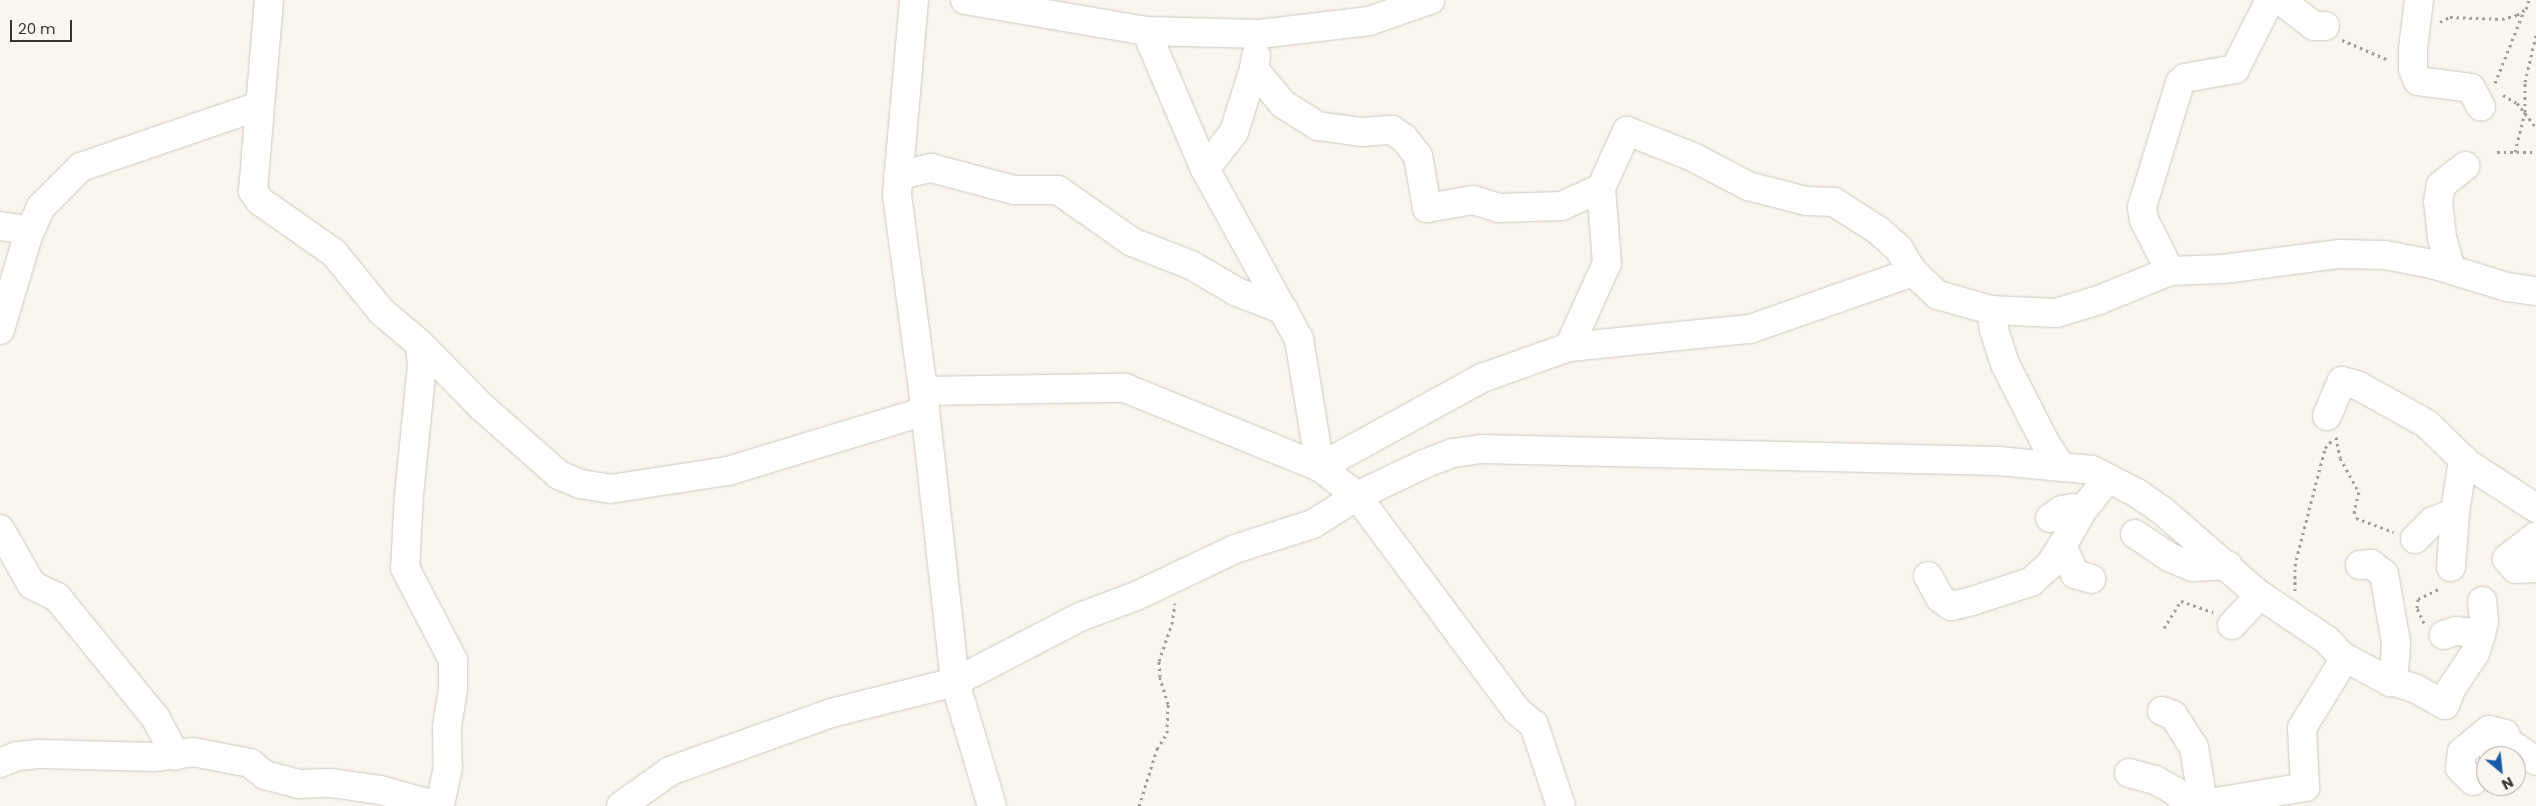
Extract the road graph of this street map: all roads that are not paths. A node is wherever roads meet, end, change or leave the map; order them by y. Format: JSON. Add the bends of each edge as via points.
{"nodes":[{"id":1,"x":269,"y":0,"type":"edge"},
{"id":2,"x":914,"y":0,"type":"edge"},
{"id":3,"x":965,"y":0,"type":"edge"},
{"id":4,"x":1430,"y":0,"type":"edge"},
{"id":5,"x":2270,"y":0,"type":"edge"},
{"id":6,"x":2280,"y":0,"type":"edge"},
{"id":7,"x":2419,"y":0,"type":"edge"},
{"id":8,"x":2325,"y":26,"type":"road end"},
{"id":9,"x":1146,"y":31,"type":"junction"},
{"id":10,"x":1260,"y":34,"type":"junction"},
{"id":11,"x":1254,"y":69,"type":"junction"},
{"id":12,"x":2479,"y":95,"type":"road end"},
{"id":13,"x":258,"y":106,"type":"junction"},
{"id":14,"x":2465,"y":166,"type":"dead end"},
{"id":15,"x":1205,"y":168,"type":"junction"},
{"id":16,"x":898,"y":176,"type":"junction"},
{"id":17,"x":1601,"y":188,"type":"junction"},
{"id":18,"x":0,"y":226,"type":"edge"},
{"id":19,"x":30,"y":230,"type":"junction"},
{"id":20,"x":2451,"y":270,"type":"junction"},
{"id":21,"x":2170,"y":271,"type":"junction"},
{"id":22,"x":1913,"y":272,"type":"junction"},
{"id":23,"x":2536,"y":291,"type":"edge"},
{"id":24,"x":1284,"y":310,"type":"junction"},
{"id":25,"x":1991,"y":310,"type":"junction"},
{"id":26,"x":0,"y":330,"type":"edge"},
{"id":27,"x":420,"y":344,"type":"junction"},
{"id":28,"x":1569,"y":347,"type":"junction"},
{"id":29,"x":924,"y":401,"type":"junction"},
{"id":30,"x":2334,"y":427,"type":"road end"},
{"id":31,"x":2464,"y":459,"type":"junction"},
{"id":32,"x":2062,"y":466,"type":"junction"},
{"id":33,"x":1320,"y":467,"type":"junction"},
{"id":34,"x":2108,"y":478,"type":"junction"},
{"id":35,"x":1357,"y":496,"type":"junction"},
{"id":36,"x":2536,"y":508,"type":"edge"},
{"id":37,"x":2082,"y":511,"type":"junction"},
{"id":38,"x":2455,"y":512,"type":"junction"},
{"id":39,"x":2050,"y":518,"type":"dead end"},
{"id":40,"x":0,"y":529,"type":"edge"},
{"id":41,"x":2135,"y":534,"type":"dead end"},
{"id":42,"x":2536,"y":536,"type":"edge"},
{"id":43,"x":2415,"y":539,"type":"road end"},
{"id":44,"x":2062,"y":546,"type":"junction"},
{"id":45,"x":2228,"y":565,"type":"junction"},
{"id":46,"x":2360,"y":565,"type":"dead end"},
{"id":47,"x":2452,"y":567,"type":"dead end"},
{"id":48,"x":2536,"y":568,"type":"edge"},
{"id":49,"x":1928,"y":576,"type":"dead end"},
{"id":50,"x":2091,"y":579,"type":"dead end"},
{"id":51,"x":2260,"y":595,"type":"junction"},
{"id":52,"x":2482,"y":600,"type":"dead end"},
{"id":53,"x":2232,"y":625,"type":"road end"},
{"id":54,"x":2444,"y":634,"type":"dead end"},
{"id":55,"x":2481,"y":634,"type":"junction"},
{"id":56,"x":2345,"y":658,"type":"junction"},
{"id":57,"x":955,"y":682,"type":"junction"},
{"id":58,"x":2390,"y":682,"type":"junction"},
{"id":59,"x":2162,"y":711,"type":"dead end"},
{"id":60,"x":2476,"y":751,"type":"edge"},
{"id":61,"x":176,"y":756,"type":"junction"},
{"id":62,"x":0,"y":762,"type":"edge"},
{"id":63,"x":2129,"y":773,"type":"dead end"},
{"id":64,"x":2473,"y":781,"type":"dead end"},
{"id":65,"x":2305,"y":797,"type":"edge"},
{"id":66,"x":2195,"y":805,"type":"edge"},
{"id":67,"x":439,"y":806,"type":"edge"},
{"id":68,"x":621,"y":806,"type":"edge"},
{"id":69,"x":992,"y":806,"type":"edge"},
{"id":70,"x":1562,"y":806,"type":"edge"}],
"edges":[{"from":1,"to":13,"type":"street"},
{"from":2,"to":16,"type":"street"},
{"from":3,"to":9,"type":"street"},
{"from":4,"to":10,"type":"street","via":[[1369,21]]},
{"from":5,"to":21,"type":"street","via":[[2235,69],[2184,78],[2180,83],[2142,207],[2144,220]]},
{"from":6,"to":8,"type":"street","via":[[2314,26]]},
{"from":7,"to":12,"type":"street","via":[[2413,69],[2418,82]]},
{"from":9,"to":10,"type":"street"},
{"from":9,"to":15,"type":"street"},
{"from":10,"to":11,"type":"street"},
{"from":11,"to":15,"type":"street","via":[[1234,132]]},
{"from":11,"to":17,"type":"street","via":[[1284,104],[1318,126],[1361,132],[1392,130],[1404,138],[1418,156],[1427,208],[1473,200],[1499,208],[1562,206]]},
{"from":13,"to":19,"type":"street","via":[[80,167],[41,207]]},
{"from":13,"to":27,"type":"street","via":[[253,191],[260,202],[334,253],[382,312]]},
{"from":14,"to":20,"type":"street","via":[[2441,185],[2438,202],[2442,238]]},
{"from":15,"to":24,"type":"street"},
{"from":16,"to":24,"type":"street","via":[[931,168],[1014,190],[1058,190],[1132,242],[1192,265],[1237,292]]},
{"from":16,"to":29,"type":"street","via":[[897,194]]},
{"from":17,"to":22,"type":"street","via":[[1628,131],[1693,157],[1748,186],[1806,201],[1834,202],[1878,230],[1899,250]]},
{"from":17,"to":28,"type":"street","via":[[1607,262]]},
{"from":18,"to":19,"type":"street"},
{"from":19,"to":26,"type":"street"},
{"from":20,"to":21,"type":"street","via":[[2385,255],[2340,254],[2224,270]]},
{"from":20,"to":23,"type":"street","via":[[2507,287]]},
{"from":21,"to":25,"type":"street","via":[[2099,300],[2056,312]]},
{"from":22,"to":25,"type":"street","via":[[1938,295]]},
{"from":22,"to":28,"type":"street","via":[[1750,329]]},
{"from":24,"to":33,"type":"street","via":[[1299,339]]},
{"from":25,"to":32,"type":"street","via":[[2005,364],[2046,444]]},
{"from":27,"to":29,"type":"street","via":[[483,408],[559,475],[580,484],[610,489],[728,471]]},
{"from":27,"to":67,"type":"street","via":[[422,366],[405,568],[453,660],[453,689],[447,728],[448,766]]},
{"from":28,"to":33,"type":"street","via":[[1482,378]]},
{"from":29,"to":33,"type":"street","via":[[1125,388]]},
{"from":29,"to":57,"type":"street"},
{"from":30,"to":31,"type":"street","via":[[2342,381],[2359,386],[2427,424]]},
{"from":31,"to":36,"type":"street"},
{"from":31,"to":38,"type":"street"},
{"from":32,"to":34,"type":"street","via":[[2092,470]]},
{"from":32,"to":35,"type":"street","via":[[1999,461],[1480,448],[1453,453],[1424,464]]},
{"from":33,"to":35,"type":"street"},
{"from":34,"to":37,"type":"street"},
{"from":34,"to":45,"type":"street","via":[[2137,493]]},
{"from":35,"to":57,"type":"street","via":[[1314,524],[1235,549],[1136,596],[1080,617]]},
{"from":35,"to":70,"type":"street","via":[[1517,711],[1534,725]]},
{"from":37,"to":39,"type":"street","via":[[2062,510]]},
{"from":37,"to":44,"type":"street"},
{"from":38,"to":43,"type":"street","via":[[2433,521]]},
{"from":38,"to":47,"type":"street"},
{"from":40,"to":61,"type":"street","via":[[32,585],[57,597],[155,717]]},
{"from":41,"to":45,"type":"street","via":[[2169,557],[2193,567]]},
{"from":42,"to":48,"type":"street","via":[[2507,559],[2516,569]]},
{"from":44,"to":49,"type":"street","via":[[2031,582],[1951,606],[1940,598]]},
{"from":44,"to":50,"type":"street","via":[[2075,574]]},
{"from":45,"to":51,"type":"street"},
{"from":46,"to":58,"type":"street","via":[[2371,564],[2384,574],[2396,643]]},
{"from":51,"to":53,"type":"street"},
{"from":51,"to":56,"type":"street","via":[[2310,627]]},
{"from":52,"to":55,"type":"street","via":[[2484,622]]},
{"from":54,"to":55,"type":"street","via":[[2456,631]]},
{"from":55,"to":58,"type":"street","via":[[2475,653],[2445,705],[2416,689]]},
{"from":56,"to":58,"type":"street"},
{"from":56,"to":65,"type":"street","via":[[2302,728]]},
{"from":57,"to":68,"type":"street","via":[[831,713],[670,771]]},
{"from":57,"to":69,"type":"street"},
{"from":59,"to":66,"type":"street","via":[[2173,715],[2194,747]]},
{"from":60,"to":64,"type":"street","via":[[2462,752],[2460,768]]},
{"from":61,"to":62,"type":"street","via":[[42,754]]},
{"from":61,"to":67,"type":"street","via":[[193,752],[213,755],[250,763],[265,775],[299,784],[331,783],[380,790]]},
{"from":63,"to":66,"type":"street","via":[[2155,780]]},
{"from":65,"to":66,"type":"street"}]}
